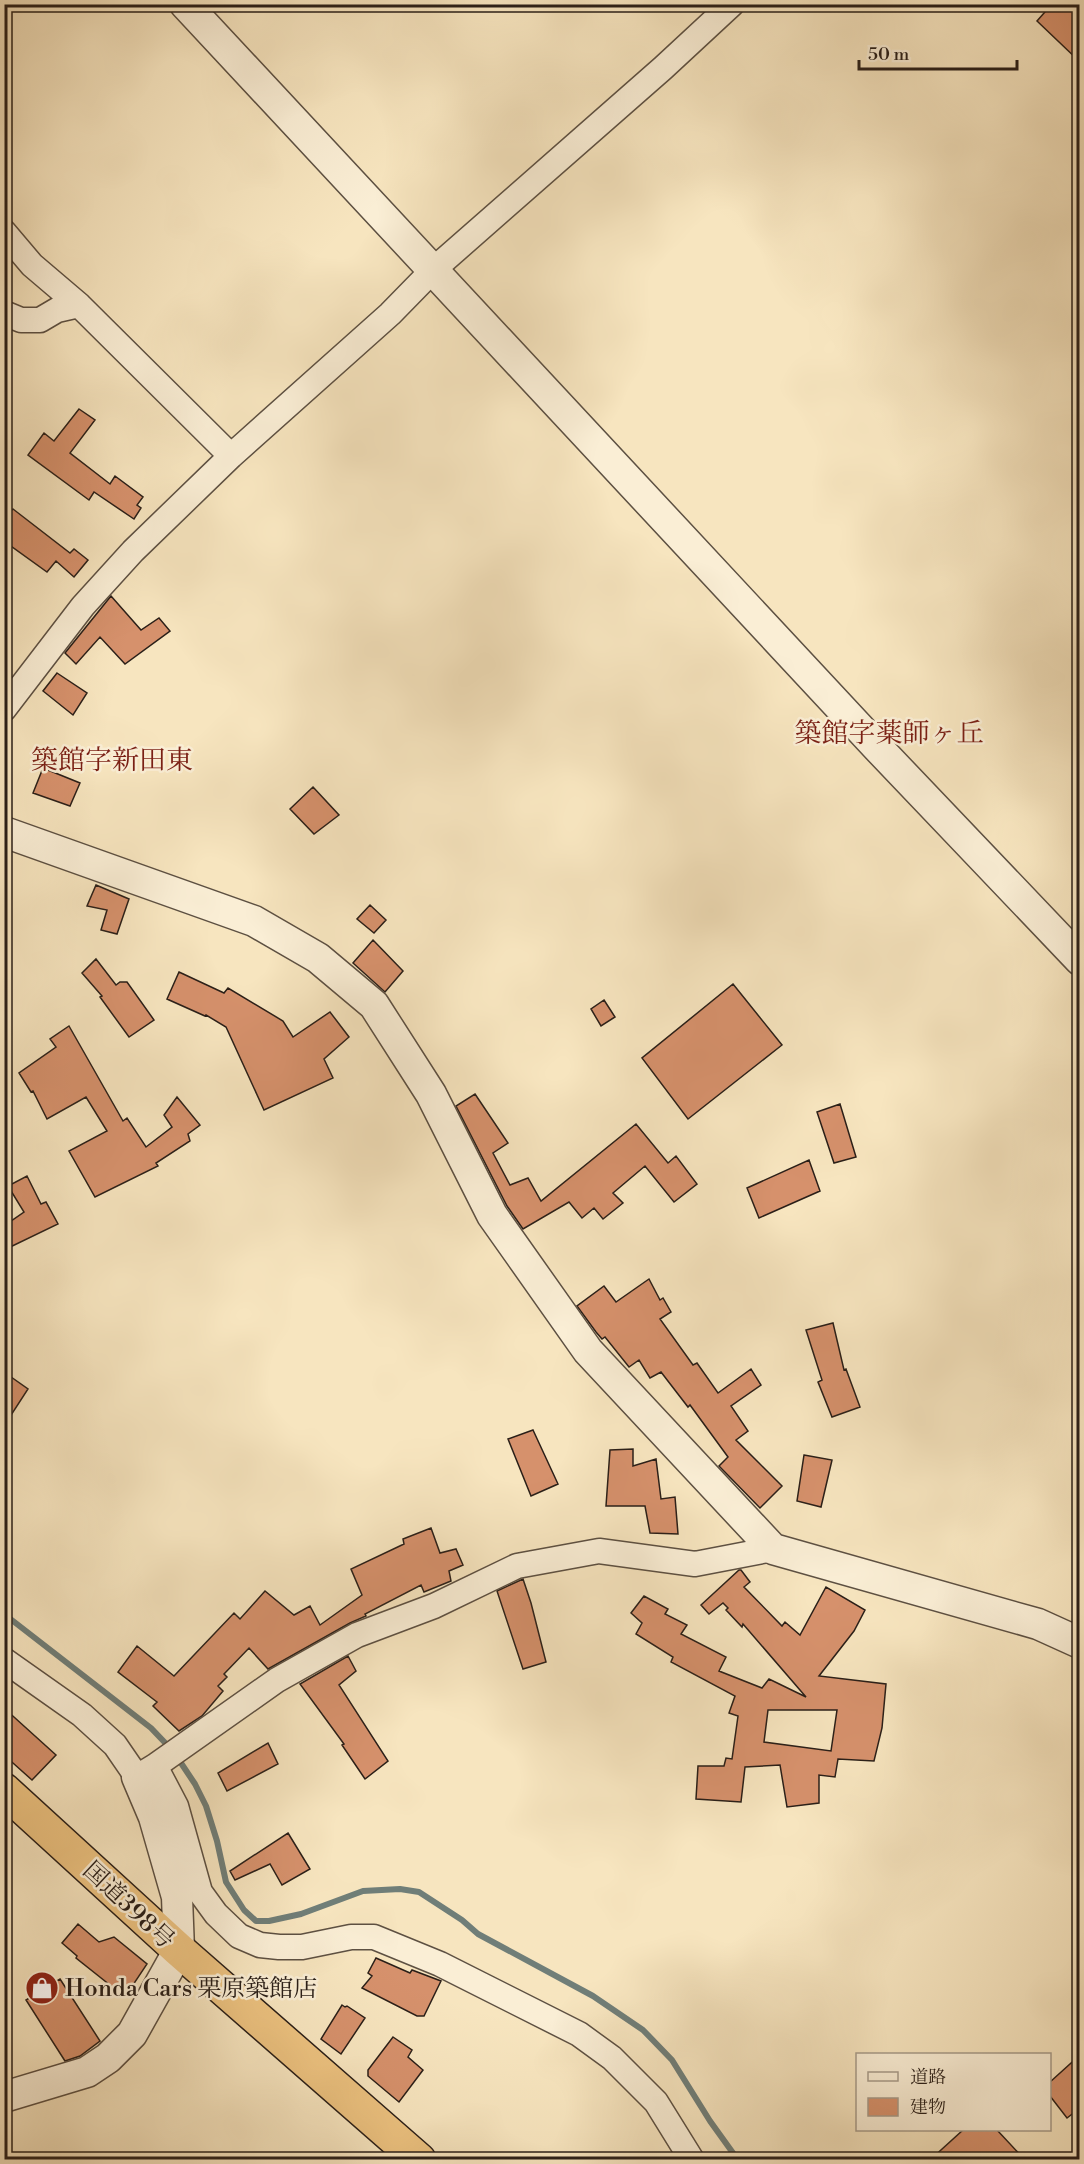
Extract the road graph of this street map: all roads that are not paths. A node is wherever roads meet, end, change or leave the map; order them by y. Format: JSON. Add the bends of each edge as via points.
{"nodes":[{"id":1,"x":185,"y":4,"type":"edge"},
{"id":2,"x":732,"y":4,"type":"edge"},
{"id":3,"x":4,"y":232,"type":"edge"},
{"id":4,"x":434,"y":270,"type":"junction"},
{"id":5,"x":79,"y":305,"type":"junction"},
{"id":6,"x":4,"y":313,"type":"edge"},
{"id":7,"x":231,"y":456,"type":"junction"},
{"id":8,"x":4,"y":709,"type":"edge"},
{"id":9,"x":4,"y":832,"type":"edge"},
{"id":10,"x":1080,"y":960,"type":"edge"},
{"id":11,"x":773,"y":1549,"type":"junction"},
{"id":12,"x":1080,"y":1643,"type":"edge"},
{"id":13,"x":4,"y":1660,"type":"edge"},
{"id":14,"x":151,"y":1768,"type":"junction"},
{"id":15,"x":4,"y":1790,"type":"edge"},
{"id":16,"x":179,"y":1950,"type":"junction"},
{"id":17,"x":4,"y":2097,"type":"edge"},
{"id":18,"x":419,"y":2160,"type":"edge"},
{"id":19,"x":692,"y":2160,"type":"edge"}],
"edges":[{"from":1,"to":4,"type":"street"},
{"from":2,"to":4,"type":"street"},
{"from":3,"to":5,"type":"street","via":[[32,265]]},
{"from":4,"to":7,"type":"street"},
{"from":4,"to":10,"type":"street"},
{"from":5,"to":6,"type":"street","via":[[57,310],[40,320],[21,320]]},
{"from":5,"to":7,"type":"street"},
{"from":7,"to":8,"type":"street","via":[[90,598]]},
{"from":9,"to":11,"type":"street","via":[[254,921],[318,958],[374,1005],[431,1094],[492,1215],[588,1351]]},
{"from":11,"to":12,"type":"street","via":[[1038,1624]]},
{"from":11,"to":14,"type":"street","via":[[695,1564],[599,1551],[518,1566],[434,1606],[357,1635],[277,1680]]},
{"from":13,"to":14,"type":"street"},
{"from":14,"to":16,"type":"street","via":[[154,1817],[177,1897]]},
{"from":14,"to":19,"type":"street","via":[[176,1806],[200,1892],[239,1936],[260,1945],[279,1947],[374,1937],[440,1964],[579,2034],[612,2058],[656,2102]]},
{"from":15,"to":16,"type":"highway","name":"国道398号"},
{"from":16,"to":17,"type":"street","via":[[132,2034],[108,2058],[87,2072]]},
{"from":16,"to":18,"type":"highway","name":"国道398号"}]}
